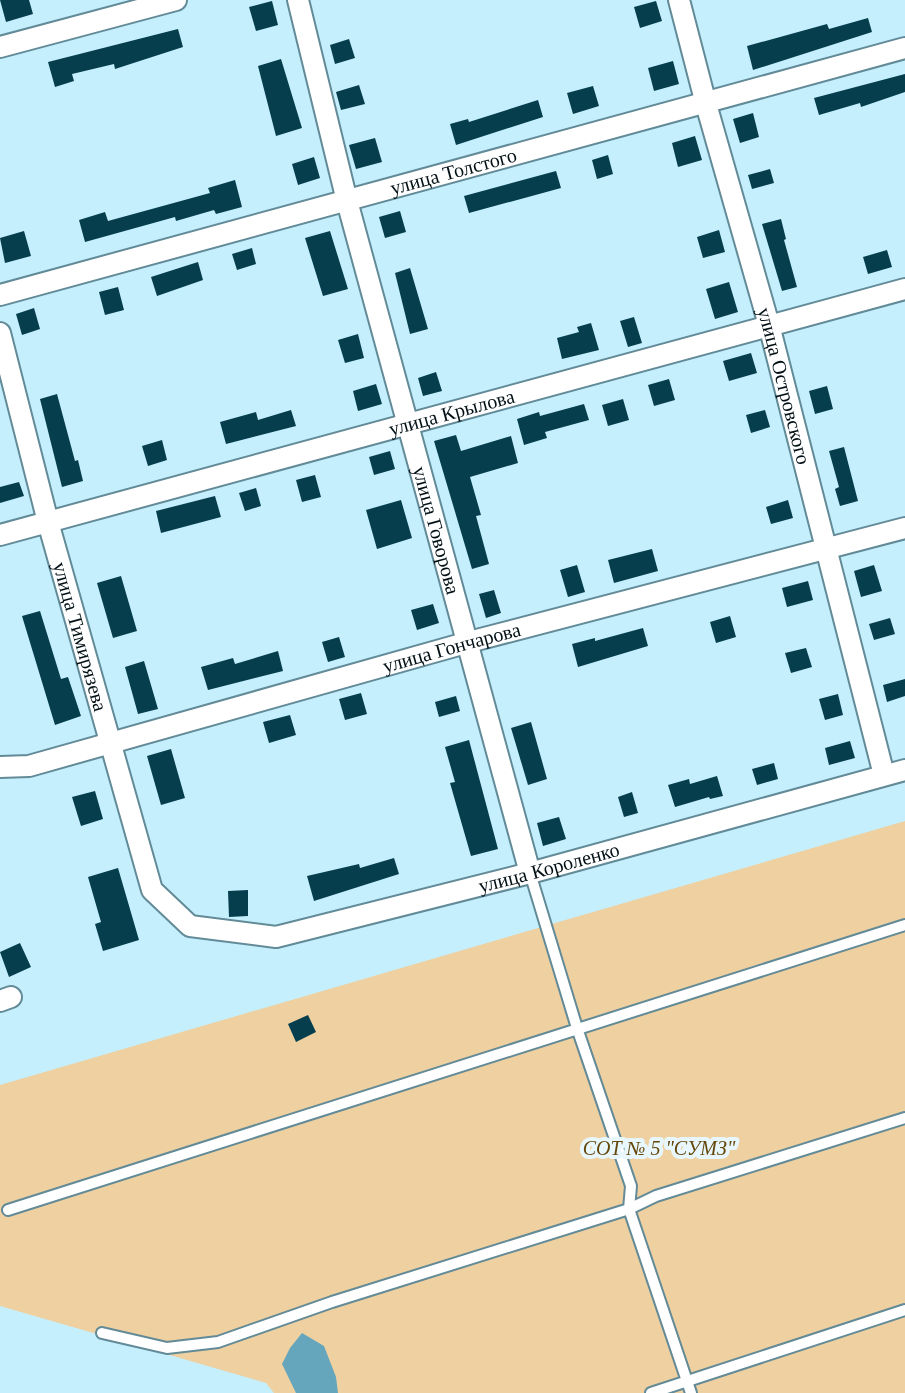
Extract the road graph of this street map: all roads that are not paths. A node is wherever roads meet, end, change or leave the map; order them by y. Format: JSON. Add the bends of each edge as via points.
{"nodes":[{"id":1,"x":176,"y":0,"type":"edge"},
{"id":2,"x":298,"y":0,"type":"edge"},
{"id":3,"x":679,"y":0,"type":"edge"},
{"id":4,"x":0,"y":47,"type":"edge"},
{"id":5,"x":905,"y":48,"type":"edge"},
{"id":6,"x":706,"y":104,"type":"junction"},
{"id":7,"x":347,"y":201,"type":"junction"},
{"id":8,"x":905,"y":289,"type":"edge"},
{"id":9,"x":0,"y":295,"type":"edge"},
{"id":10,"x":769,"y":325,"type":"junction"},
{"id":11,"x":0,"y":333,"type":"edge"},
{"id":12,"x":407,"y":422,"type":"junction"},
{"id":13,"x":48,"y":522,"type":"junction"},
{"id":14,"x":905,"y":528,"type":"edge"},
{"id":15,"x":0,"y":535,"type":"edge"},
{"id":16,"x":827,"y":550,"type":"junction"},
{"id":17,"x":469,"y":642,"type":"junction"},
{"id":18,"x":112,"y":743,"type":"junction"},
{"id":19,"x":0,"y":767,"type":"edge"},
{"id":20,"x":905,"y":770,"type":"edge"},
{"id":21,"x":884,"y":775,"type":"junction"},
{"id":22,"x":530,"y":873,"type":"junction"},
{"id":23,"x":905,"y":925,"type":"edge"},
{"id":24,"x":190,"y":926,"type":"joint"},
{"id":25,"x":577,"y":1028,"type":"junction"},
{"id":26,"x":905,"y":1118,"type":"edge"},
{"id":27,"x":629,"y":1209,"type":"junction"},
{"id":28,"x":8,"y":1210,"type":"dead end"},
{"id":29,"x":905,"y":1310,"type":"edge"},
{"id":30,"x":102,"y":1333,"type":"dead end"},
{"id":31,"x":687,"y":1381,"type":"junction"},
{"id":32,"x":651,"y":1393,"type":"edge"},
{"id":33,"x":691,"y":1393,"type":"edge"}],
"edges":[{"from":1,"to":4,"type":"street"},
{"from":2,"to":7,"type":"street","name":"улица Говорова"},
{"from":3,"to":6,"type":"street","name":"улица Островского"},
{"from":5,"to":6,"type":"street","name":"улица Толстого"},
{"from":6,"to":7,"type":"street","name":"улица Толстого"},
{"from":6,"to":10,"type":"street","name":"улица Островского"},
{"from":7,"to":9,"type":"street","name":"улица Толстого"},
{"from":7,"to":12,"type":"street","name":"улица Говорова"},
{"from":8,"to":10,"type":"street","name":"улица Крылова"},
{"from":10,"to":12,"type":"street","name":"улица Крылова"},
{"from":10,"to":16,"type":"street","name":"улица Островского"},
{"from":11,"to":13,"type":"street","name":"улица Тимирязева"},
{"from":12,"to":13,"type":"street","name":"улица Крылова"},
{"from":12,"to":17,"type":"street","name":"улица Говорова"},
{"from":13,"to":15,"type":"street","name":"улица Крылова"},
{"from":13,"to":18,"type":"street","name":"улица Тимирязева"},
{"from":14,"to":16,"type":"street","name":"улица Гончарова"},
{"from":16,"to":17,"type":"street","name":"улица Гончарова"},
{"from":16,"to":21,"type":"street","name":"улица Островского"},
{"from":17,"to":18,"type":"street","name":"улица Гончарова"},
{"from":17,"to":22,"type":"street","name":"улица Говорова"},
{"from":18,"to":19,"type":"street","name":"улица Гончарова","via":[[29,766]]},
{"from":18,"to":24,"type":"street","name":"улица Тимирязева","via":[[152,890]]},
{"from":20,"to":21,"type":"street","name":"улица Короленко"},
{"from":21,"to":22,"type":"street","name":"улица Короленко"},
{"from":22,"to":24,"type":"street","name":"улица Короленко","via":[[276,937]]},
{"from":22,"to":25,"type":"lane"},
{"from":23,"to":25,"type":"lane"},
{"from":25,"to":27,"type":"lane","via":[[631,1186]]},
{"from":25,"to":28,"type":"lane"},
{"from":26,"to":27,"type":"lane"},
{"from":27,"to":30,"type":"lane","via":[[218,1342],[167,1348]]},
{"from":27,"to":31,"type":"lane"},
{"from":29,"to":31,"type":"lane"},
{"from":31,"to":32,"type":"lane"},
{"from":31,"to":33,"type":"lane"}]}
